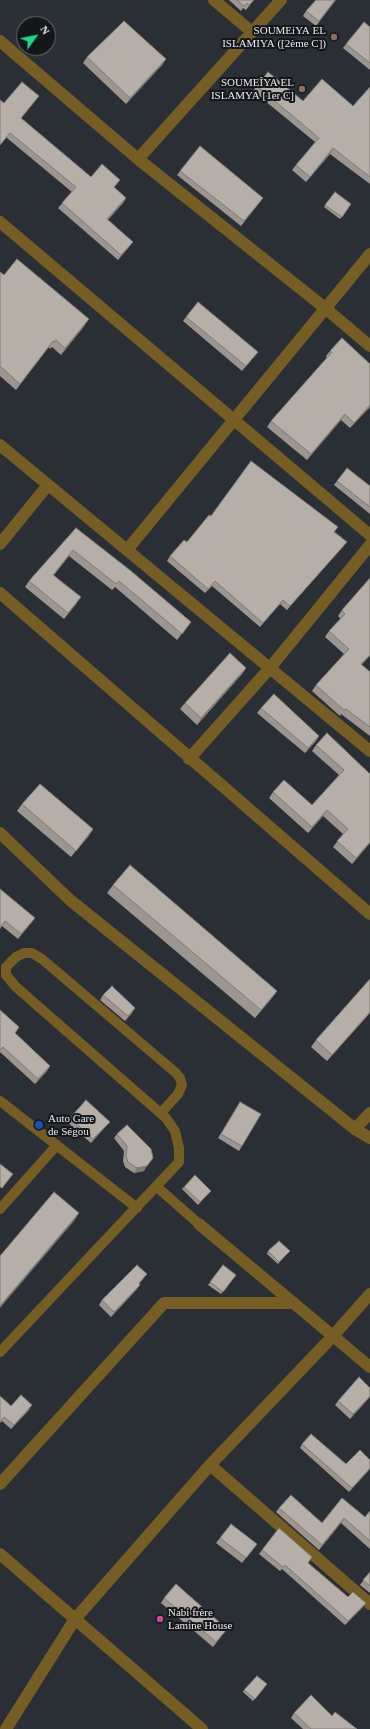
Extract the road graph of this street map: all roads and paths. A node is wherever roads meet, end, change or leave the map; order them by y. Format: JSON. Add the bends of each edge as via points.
{"nodes":[{"id":1,"x":214,"y":0,"type":"edge"},
{"id":2,"x":281,"y":0,"type":"edge"},
{"id":3,"x":252,"y":32,"type":"junction"},
{"id":4,"x":0,"y":41,"type":"edge"},
{"id":5,"x":138,"y":159,"type":"junction"},
{"id":6,"x":0,"y":222,"type":"edge"},
{"id":7,"x":370,"y":254,"type":"edge"},
{"id":8,"x":325,"y":308,"type":"junction"},
{"id":9,"x":370,"y":346,"type":"edge"},
{"id":10,"x":232,"y":420,"type":"junction"},
{"id":11,"x":0,"y":445,"type":"edge"},
{"id":12,"x":48,"y":485,"type":"junction"},
{"id":13,"x":370,"y":535,"type":"edge"},
{"id":14,"x":0,"y":544,"type":"edge"},
{"id":15,"x":370,"y":545,"type":"edge"},
{"id":16,"x":127,"y":550,"type":"junction"},
{"id":17,"x":0,"y":593,"type":"edge"},
{"id":18,"x":270,"y":668,"type":"junction"},
{"id":19,"x":370,"y":751,"type":"edge"},
{"id":20,"x":189,"y":759,"type":"junction"},
{"id":21,"x":0,"y":833,"type":"edge"},
{"id":22,"x":370,"y":914,"type":"edge"},
{"id":23,"x":0,"y":1101,"type":"edge"},
{"id":24,"x":161,"y":1113,"type":"junction"},
{"id":25,"x":370,"y":1113,"type":"edge"},
{"id":26,"x":355,"y":1130,"type":"junction"},
{"id":27,"x":370,"y":1138,"type":"edge"},
{"id":28,"x":56,"y":1145,"type":"junction"},
{"id":29,"x":157,"y":1187,"type":"junction"},
{"id":30,"x":137,"y":1208,"type":"junction"},
{"id":31,"x":0,"y":1209,"type":"edge"},
{"id":32,"x":199,"y":1224,"type":"joint"},
{"id":33,"x":370,"y":1294,"type":"edge"},
{"id":34,"x":294,"y":1303,"type":"junction"},
{"id":35,"x":333,"y":1336,"type":"junction"},
{"id":36,"x":0,"y":1352,"type":"edge"},
{"id":37,"x":370,"y":1367,"type":"edge"},
{"id":38,"x":210,"y":1465,"type":"junction"},
{"id":39,"x":0,"y":1484,"type":"edge"},
{"id":40,"x":0,"y":1554,"type":"edge"},
{"id":41,"x":370,"y":1604,"type":"edge"},
{"id":42,"x":75,"y":1619,"type":"junction"},
{"id":43,"x":6,"y":1729,"type":"edge"},
{"id":44,"x":202,"y":1729,"type":"edge"}],
"edges":[{"from":1,"to":3,"type":"street"},
{"from":2,"to":3,"type":"street"},
{"from":3,"to":5,"type":"street"},
{"from":4,"to":5,"type":"street"},
{"from":5,"to":8,"type":"street"},
{"from":6,"to":10,"type":"street"},
{"from":7,"to":8,"type":"street"},
{"from":8,"to":9,"type":"street"},
{"from":8,"to":10,"type":"street"},
{"from":10,"to":13,"type":"street"},
{"from":10,"to":16,"type":"street"},
{"from":11,"to":12,"type":"street"},
{"from":12,"to":14,"type":"street"},
{"from":12,"to":16,"type":"street"},
{"from":15,"to":18,"type":"street"},
{"from":16,"to":18,"type":"street"},
{"from":17,"to":20,"type":"street"},
{"from":18,"to":19,"type":"street"},
{"from":18,"to":20,"type":"street"},
{"from":20,"to":22,"type":"street"},
{"from":21,"to":26,"type":"street","via":[[70,900]]},
{"from":23,"to":28,"type":"lane"},
{"from":24,"to":24,"type":"lane","via":[[16,987],[6,975],[6,967],[16,957],[32,953],[42,959],[176,1073],[182,1085],[178,1094]]},
{"from":24,"to":29,"type":"lane","via":[[175,1132],[179,1162]]},
{"from":25,"to":26,"type":"street"},
{"from":26,"to":27,"type":"street"},
{"from":28,"to":30,"type":"lane"},
{"from":28,"to":31,"type":"lane"},
{"from":29,"to":30,"type":"lane"},
{"from":29,"to":32,"type":"lane"},
{"from":30,"to":36,"type":"lane"},
{"from":32,"to":34,"type":"street"},
{"from":33,"to":35,"type":"street"},
{"from":34,"to":35,"type":"street"},
{"from":34,"to":39,"type":"street","via":[[164,1303]]},
{"from":35,"to":37,"type":"street"},
{"from":35,"to":38,"type":"street"},
{"from":38,"to":41,"type":"street"},
{"from":38,"to":42,"type":"street"},
{"from":40,"to":42,"type":"street"},
{"from":42,"to":43,"type":"street"},
{"from":42,"to":44,"type":"street"}]}
